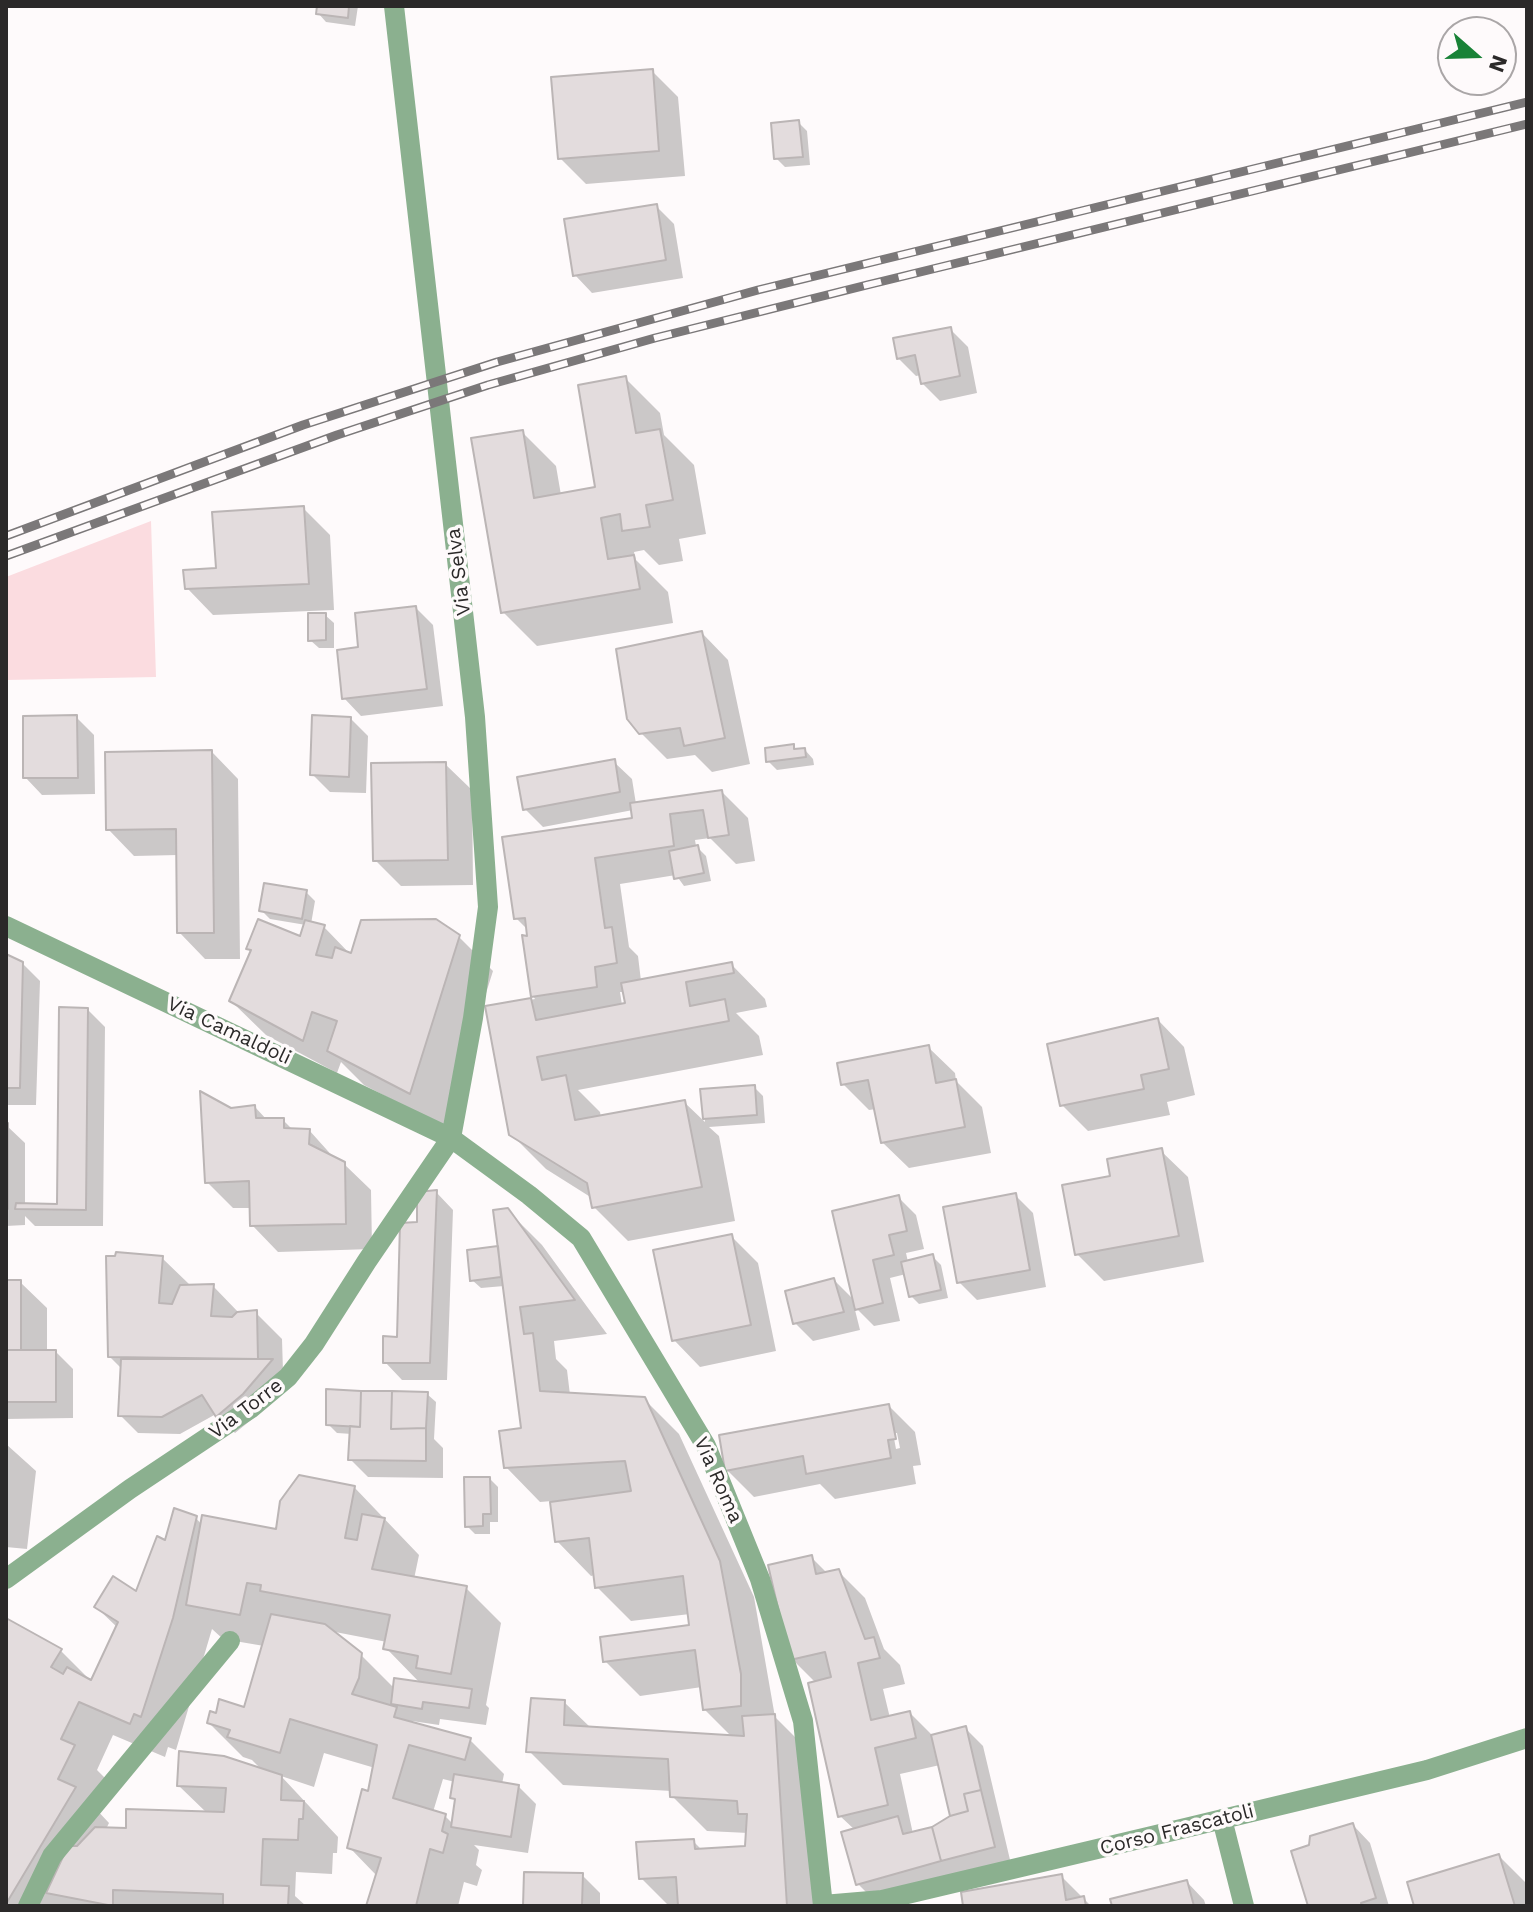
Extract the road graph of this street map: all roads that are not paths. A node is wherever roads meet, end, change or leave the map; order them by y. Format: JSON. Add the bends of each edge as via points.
{"nodes":[{"id":1,"x":394,"y":6,"type":"edge"},
{"id":2,"x":6,"y":926,"type":"edge"},
{"id":3,"x":451,"y":1138,"type":"junction"},
{"id":4,"x":6,"y":1579,"type":"edge"},
{"id":5,"x":230,"y":1641,"type":"dead end"},
{"id":6,"x":1527,"y":1738,"type":"edge"},
{"id":7,"x":1222,"y":1819,"type":"junction"},
{"id":8,"x":28,"y":1906,"type":"edge"},
{"id":9,"x":823,"y":1906,"type":"edge"},
{"id":10,"x":1244,"y":1906,"type":"edge"}],
"edges":[{"from":1,"to":3,"type":"street","name":"Via Selva","via":[[475,717],[488,907]]},
{"from":2,"to":3,"type":"street","name":"Via Camaldoli"},
{"from":3,"to":4,"type":"street","name":"Via Torre","via":[[288,1377]]},
{"from":3,"to":9,"type":"street","name":"Via Roma","via":[[581,1238],[706,1446],[760,1579],[803,1721]]},
{"from":5,"to":8,"type":"street","via":[[52,1856]]},
{"from":6,"to":7,"type":"street","name":"Corso Frascatoli","via":[[1427,1770]]},
{"from":7,"to":9,"type":"street","name":"Corso Frascatoli","via":[[882,1900]]},
{"from":7,"to":10,"type":"street"}]}
